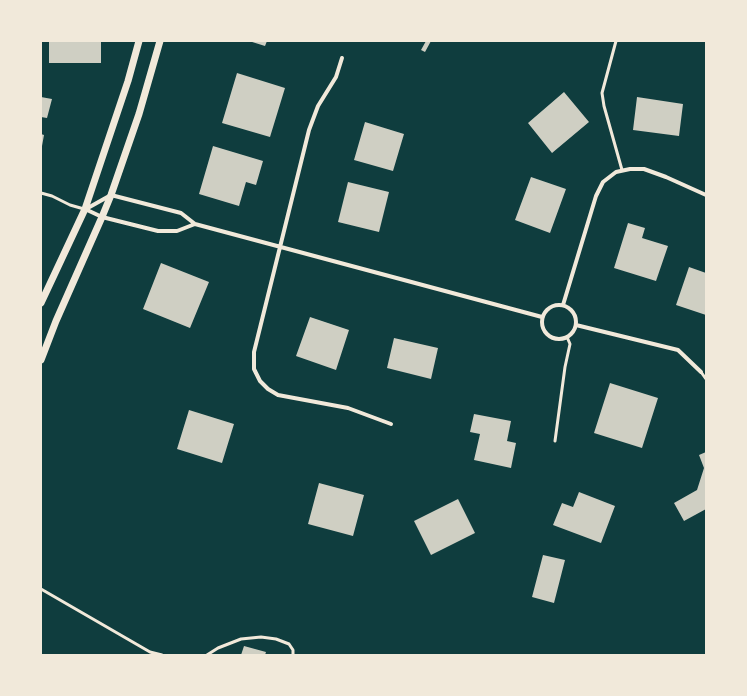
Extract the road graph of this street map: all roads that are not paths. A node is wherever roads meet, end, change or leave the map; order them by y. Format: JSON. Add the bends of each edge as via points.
{"nodes":[{"id":1,"x":139,"y":41,"type":"edge"},
{"id":2,"x":160,"y":41,"type":"edge"},
{"id":3,"x":616,"y":41,"type":"edge"},
{"id":4,"x":342,"y":58,"type":"dead end"},
{"id":5,"x":622,"y":170,"type":"junction"},
{"id":6,"x":41,"y":193,"type":"edge"},
{"id":7,"x":111,"y":195,"type":"junction"},
{"id":8,"x":706,"y":195,"type":"edge"},
{"id":9,"x":85,"y":209,"type":"junction"},
{"id":10,"x":102,"y":217,"type":"junction"},
{"id":11,"x":195,"y":224,"type":"junction"},
{"id":12,"x":281,"y":246,"type":"junction"},
{"id":13,"x":41,"y":302,"type":"edge"},
{"id":14,"x":563,"y":305,"type":"junction"},
{"id":15,"x":542,"y":317,"type":"junction"},
{"id":16,"x":576,"y":325,"type":"junction"},
{"id":17,"x":567,"y":337,"type":"junction"},
{"id":18,"x":41,"y":360,"type":"edge"},
{"id":19,"x":700,"y":372,"type":"joint"},
{"id":20,"x":706,"y":379,"type":"edge"},
{"id":21,"x":391,"y":424,"type":"dead end"},
{"id":22,"x":555,"y":441,"type":"dead end"},
{"id":23,"x":41,"y":589,"type":"edge"},
{"id":24,"x":162,"y":655,"type":"edge"},
{"id":25,"x":207,"y":655,"type":"edge"},
{"id":26,"x":293,"y":655,"type":"edge"}],
"edges":[{"from":1,"to":9,"type":"street"},
{"from":2,"to":7,"type":"street","via":[[139,114]]},
{"from":3,"to":5,"type":"lane","via":[[602,92]]},
{"from":4,"to":12,"type":"street","via":[[336,77],[318,106],[309,130]]},
{"from":5,"to":8,"type":"street","via":[[644,169]]},
{"from":5,"to":14,"type":"street","via":[[603,182],[596,196]]},
{"from":6,"to":9,"type":"lane"},
{"from":7,"to":9,"type":"street"},
{"from":7,"to":10,"type":"street"},
{"from":7,"to":11,"type":"street","via":[[181,213]]},
{"from":9,"to":10,"type":"street"},
{"from":9,"to":13,"type":"street"},
{"from":10,"to":11,"type":"street","via":[[158,231],[177,230]]},
{"from":10,"to":18,"type":"street"},
{"from":11,"to":12,"type":"street"},
{"from":12,"to":15,"type":"street"},
{"from":12,"to":21,"type":"street","via":[[254,352],[254,369],[260,381],[278,395],[348,408]]},
{"from":14,"to":15,"type":"street","via":[[550,306]]},
{"from":14,"to":16,"type":"street","via":[[573,311]]},
{"from":15,"to":17,"type":"street","via":[[542,326],[549,336],[556,339]]},
{"from":16,"to":17,"type":"street"},
{"from":16,"to":19,"type":"street","via":[[678,350]]},
{"from":17,"to":22,"type":"lane","via":[[570,344]]},
{"from":19,"to":20,"type":"lane"},
{"from":23,"to":24,"type":"lane","via":[[150,652]]},
{"from":25,"to":26,"type":"lane","via":[[241,639],[261,637],[288,644],[293,650]]}]}
